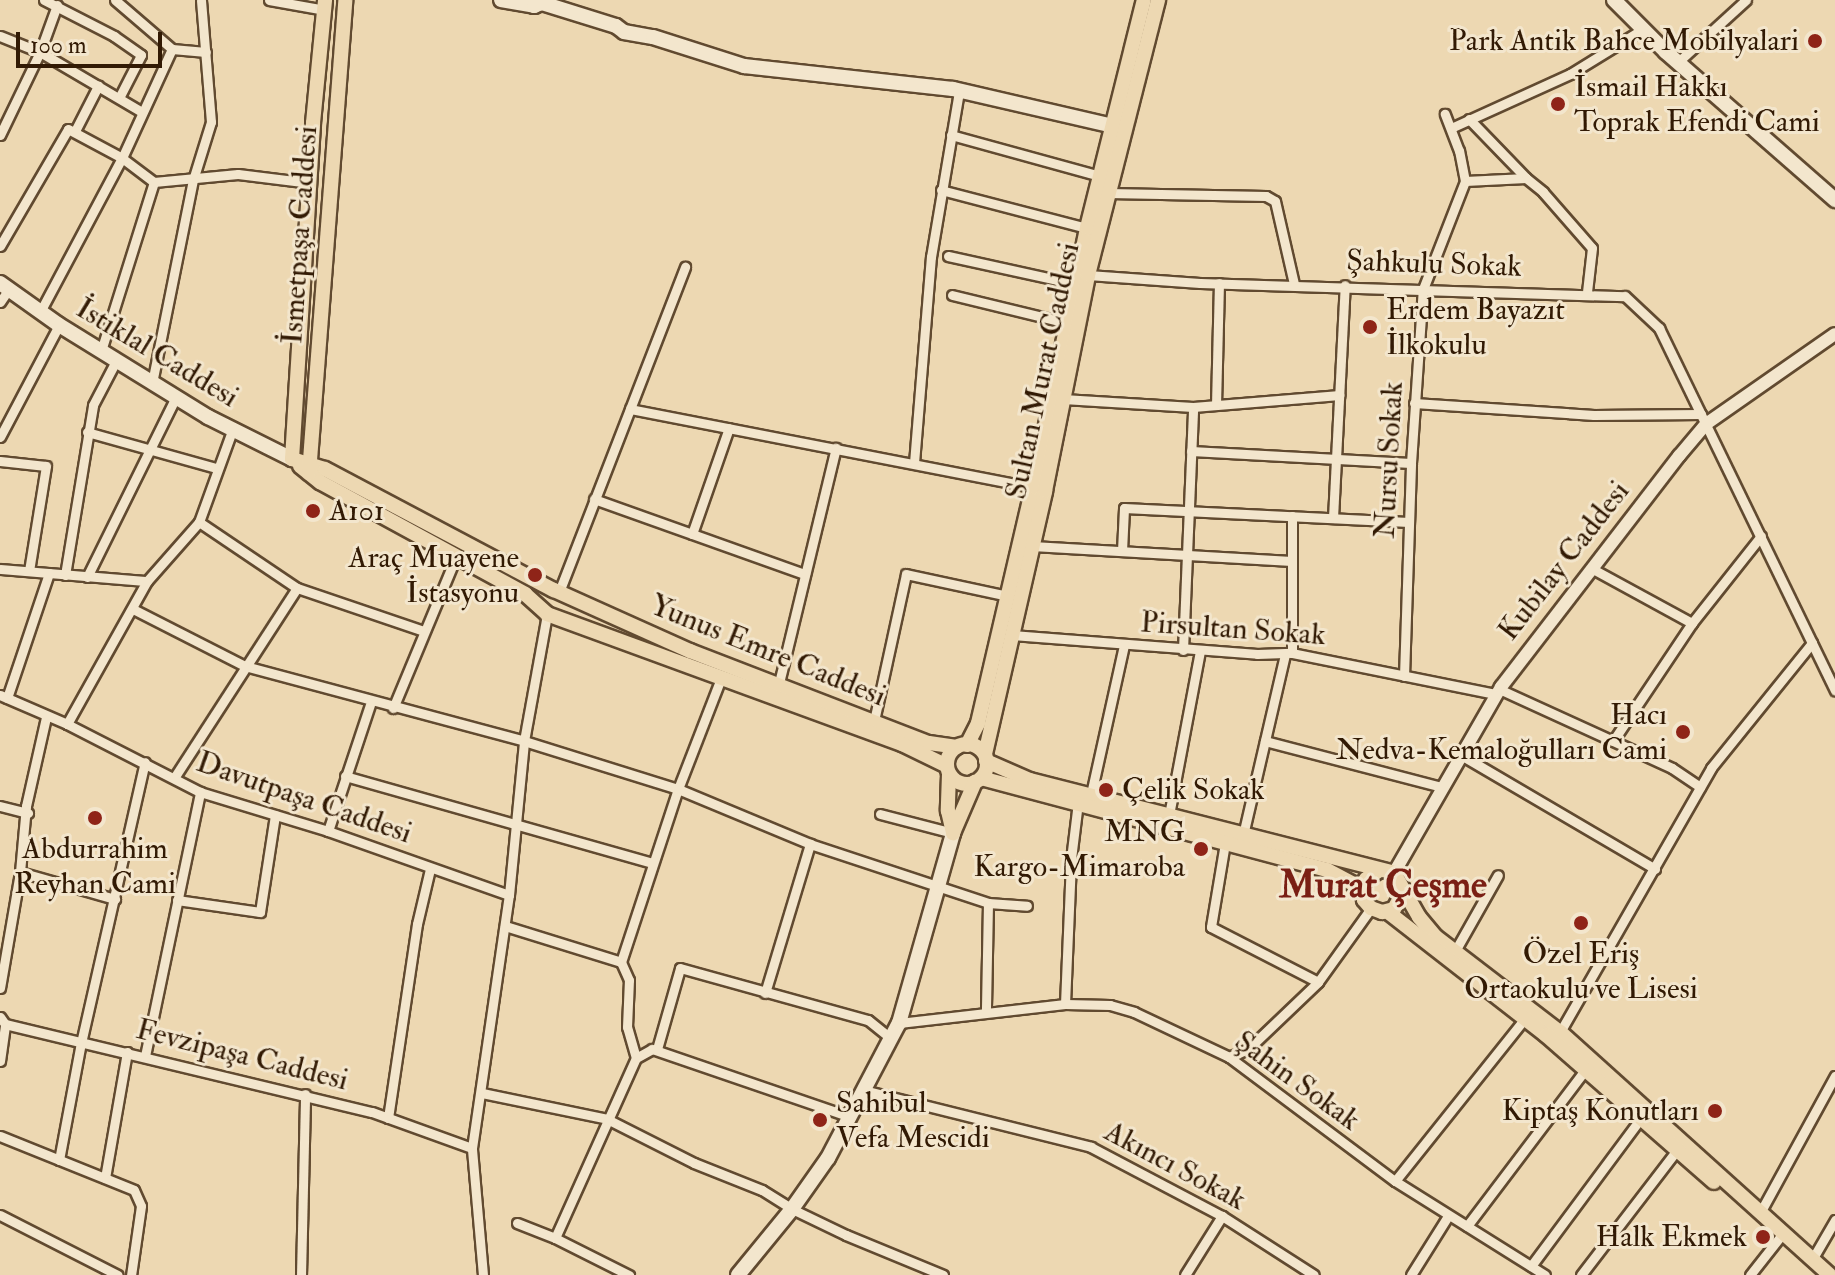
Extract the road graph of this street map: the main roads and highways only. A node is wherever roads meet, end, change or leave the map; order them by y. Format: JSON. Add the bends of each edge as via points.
{"nodes":[{"id":1,"x":345,"y":0,"type":"edge"},
{"id":2,"x":501,"y":0,"type":"edge"},
{"id":3,"x":1144,"y":0,"type":"edge"},
{"id":4,"x":1158,"y":0,"type":"edge"},
{"id":5,"x":1614,"y":0,"type":"edge"},
{"id":6,"x":325,"y":5,"type":"edge"},
{"id":7,"x":1119,"y":127,"type":"junction"},
{"id":8,"x":310,"y":183,"type":"junction"},
{"id":9,"x":329,"y":184,"type":"junction"},
{"id":10,"x":1834,"y":196,"type":"edge"},
{"id":11,"x":3,"y":292,"type":"edge"},
{"id":12,"x":301,"y":315,"type":"junction"},
{"id":13,"x":320,"y":318,"type":"junction"},
{"id":14,"x":292,"y":459,"type":"junction"},
{"id":15,"x":309,"y":469,"type":"junction"},
{"id":16,"x":559,"y":592,"type":"junction"},
{"id":17,"x":547,"y":612,"type":"junction"},
{"id":18,"x":962,"y":746,"type":"junction"},
{"id":19,"x":985,"y":757,"type":"junction"},
{"id":20,"x":947,"y":769,"type":"junction"},
{"id":21,"x":978,"y":780,"type":"junction"},
{"id":22,"x":1085,"y":798,"type":"junction"},
{"id":23,"x":953,"y":833,"type":"junction"},
{"id":24,"x":1387,"y":872,"type":"junction"},
{"id":25,"x":1362,"y":889,"type":"junction"},
{"id":26,"x":1404,"y":891,"type":"junction"},
{"id":27,"x":1388,"y":912,"type":"junction"},
{"id":28,"x":738,"y":1275,"type":"edge"},
{"id":29,"x":1819,"y":1275,"type":"edge"},
{"id":30,"x":1830,"y":1275,"type":"edge"}],
"edges":[{"from":1,"to":9,"type":"main road","name":"İsmetpaşa Caddesi"},
{"from":2,"to":7,"type":"main road","via":[[542,3],[744,66],[882,79]]},
{"from":3,"to":7,"type":"main road"},
{"from":4,"to":7,"type":"main road","name":"Sultan Murat Caddesi"},
{"from":5,"to":10,"type":"main road"},
{"from":6,"to":8,"type":"main road","name":"İsmetpaşa Caddesi"},
{"from":7,"to":18,"type":"main road","name":"Sultan Murat Caddesi","via":[[1087,228],[978,723]]},
{"from":7,"to":19,"type":"main road","name":"Sultan Murat Caddesi"},
{"from":8,"to":9,"type":"main road"},
{"from":8,"to":12,"type":"main road","name":"İsmetpaşa Caddesi"},
{"from":9,"to":13,"type":"main road","name":"İsmetpaşa Caddesi"},
{"from":11,"to":14,"type":"main road","name":"İstiklal Caddesi","via":[[176,397]]},
{"from":12,"to":13,"type":"main road"},
{"from":12,"to":14,"type":"main road","name":"İsmetpaşa Caddesi"},
{"from":13,"to":15,"type":"main road","name":"İsmetpaşa Caddesi"},
{"from":14,"to":15,"type":"main road"},
{"from":15,"to":16,"type":"main road","name":"Yunus Emre Caddesi","via":[[325,469]]},
{"from":15,"to":17,"type":"main road","via":[[525,594]]},
{"from":16,"to":17,"type":"main road","via":[[546,591],[539,598]]},
{"from":16,"to":17,"type":"main road","via":[[567,604],[564,613]]},
{"from":16,"to":18,"type":"main road","name":"Yunus Emre Caddesi","via":[[690,651],[929,743]]},
{"from":17,"to":20,"type":"main road","via":[[902,744]]},
{"from":18,"to":19,"type":"main road","via":[[976,746]]},
{"from":18,"to":20,"type":"main road"},
{"from":19,"to":21,"type":"main road"},
{"from":19,"to":22,"type":"main road","via":[[1030,780]]},
{"from":20,"to":21,"type":"main road","via":[[965,783]]},
{"from":20,"to":23,"type":"main road"},
{"from":21,"to":22,"type":"main road"},
{"from":21,"to":23,"type":"main road"},
{"from":22,"to":24,"type":"main road"},
{"from":22,"to":25,"type":"main road","via":[[1327,870]]},
{"from":23,"to":28,"type":"main road","via":[[899,1023],[828,1158]]},
{"from":24,"to":25,"type":"main road","via":[[1366,879]]},
{"from":24,"to":26,"type":"main road"},
{"from":25,"to":27,"type":"main road","via":[[1371,908]]},
{"from":26,"to":27,"type":"main road","via":[[1400,904]]},
{"from":26,"to":30,"type":"main road","via":[[1419,917],[1455,951],[1560,1032]]},
{"from":27,"to":29,"type":"main road","via":[[1525,1018]]}]}
